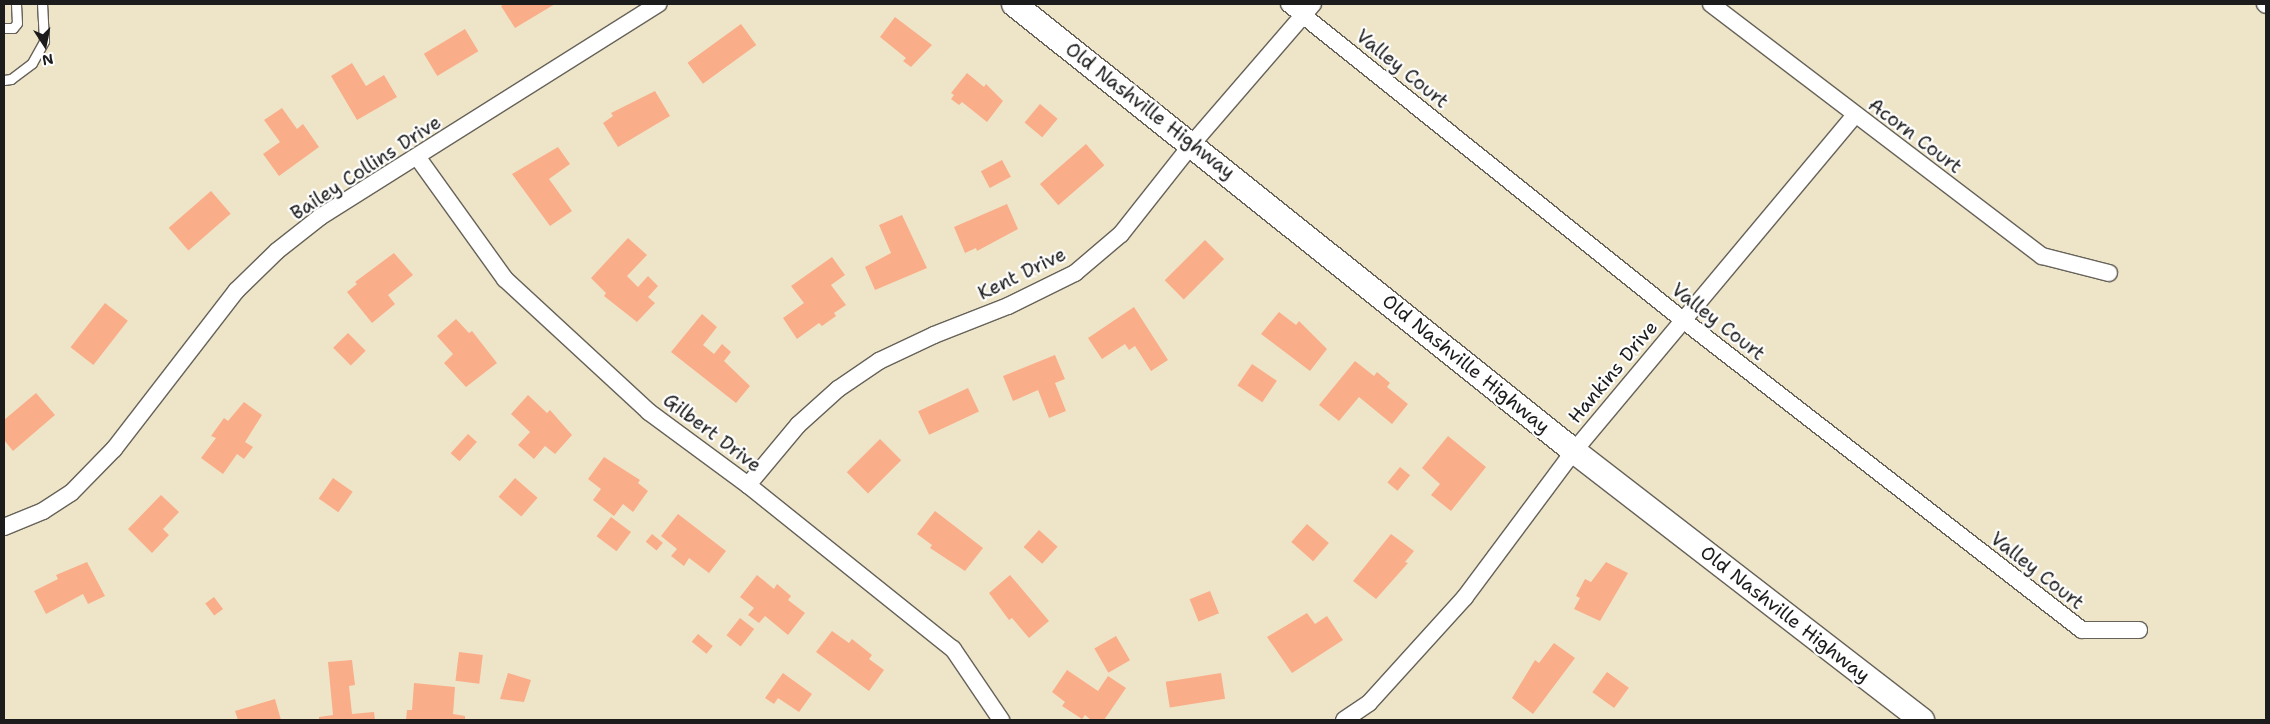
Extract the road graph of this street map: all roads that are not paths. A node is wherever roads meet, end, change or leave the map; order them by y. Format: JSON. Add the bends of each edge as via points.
{"nodes":[{"id":1,"x":16,"y":4,"type":"edge"},
{"id":2,"x":42,"y":4,"type":"edge"},
{"id":3,"x":658,"y":4,"type":"edge"},
{"id":4,"x":1014,"y":4,"type":"edge"},
{"id":5,"x":1289,"y":4,"type":"edge"},
{"id":6,"x":1711,"y":4,"type":"edge"},
{"id":7,"x":1308,"y":10,"type":"edge"},
{"id":8,"x":4,"y":28,"type":"edge"},
{"id":9,"x":4,"y":80,"type":"edge"},
{"id":10,"x":1854,"y":115,"type":"junction"},
{"id":11,"x":1192,"y":144,"type":"junction"},
{"id":12,"x":418,"y":158,"type":"junction"},
{"id":13,"x":2108,"y":273,"type":"dead end"},
{"id":14,"x":1683,"y":320,"type":"junction"},
{"id":15,"x":1574,"y":451,"type":"junction"},
{"id":16,"x":748,"y":485,"type":"junction"},
{"id":17,"x":4,"y":526,"type":"edge"},
{"id":18,"x":2139,"y":630,"type":"dead end"},
{"id":19,"x":1001,"y":720,"type":"edge"},
{"id":20,"x":1344,"y":720,"type":"edge"},
{"id":21,"x":1922,"y":720,"type":"edge"}],
"edges":[{"from":1,"to":8,"type":"lane","via":[[17,23],[13,28]]},
{"from":2,"to":9,"type":"lane","via":[[44,41],[32,64],[11,79]]},
{"from":3,"to":12,"type":"street","name":"Bailey Collins Drive"},
{"from":4,"to":11,"type":"main road","name":"Old Nashville Highway"},
{"from":5,"to":7,"type":"street","name":"Valley Court"},
{"from":6,"to":10,"type":"street","name":"Acorn Court"},
{"from":7,"to":11,"type":"street","name":"Kent Drive"},
{"from":7,"to":14,"type":"street","name":"Valley Court"},
{"from":10,"to":13,"type":"street","name":"Acorn Court","via":[[2042,256]]},
{"from":10,"to":14,"type":"street","name":"Hankins Drive"},
{"from":11,"to":15,"type":"main road","name":"Old Nashville Highway"},
{"from":11,"to":16,"type":"street","name":"Kent Drive","via":[[1121,234],[1075,274],[879,361],[838,389],[798,425]]},
{"from":12,"to":16,"type":"street","name":"Gilbert Drive","via":[[505,279],[649,412]]},
{"from":12,"to":17,"type":"street","name":"Bailey Collins Drive","via":[[320,217],[277,251],[236,291],[114,449],[71,493],[43,511]]},
{"from":14,"to":15,"type":"street","name":"Hankins Drive"},
{"from":14,"to":18,"type":"street","name":"Valley Court","via":[[2082,630]]},
{"from":15,"to":20,"type":"street","name":"Hankins Drive","via":[[1465,597],[1369,703]]},
{"from":15,"to":21,"type":"main road","name":"Old Nashville Highway"},
{"from":16,"to":19,"type":"street","name":"Gilbert Drive","via":[[953,650]]}]}
